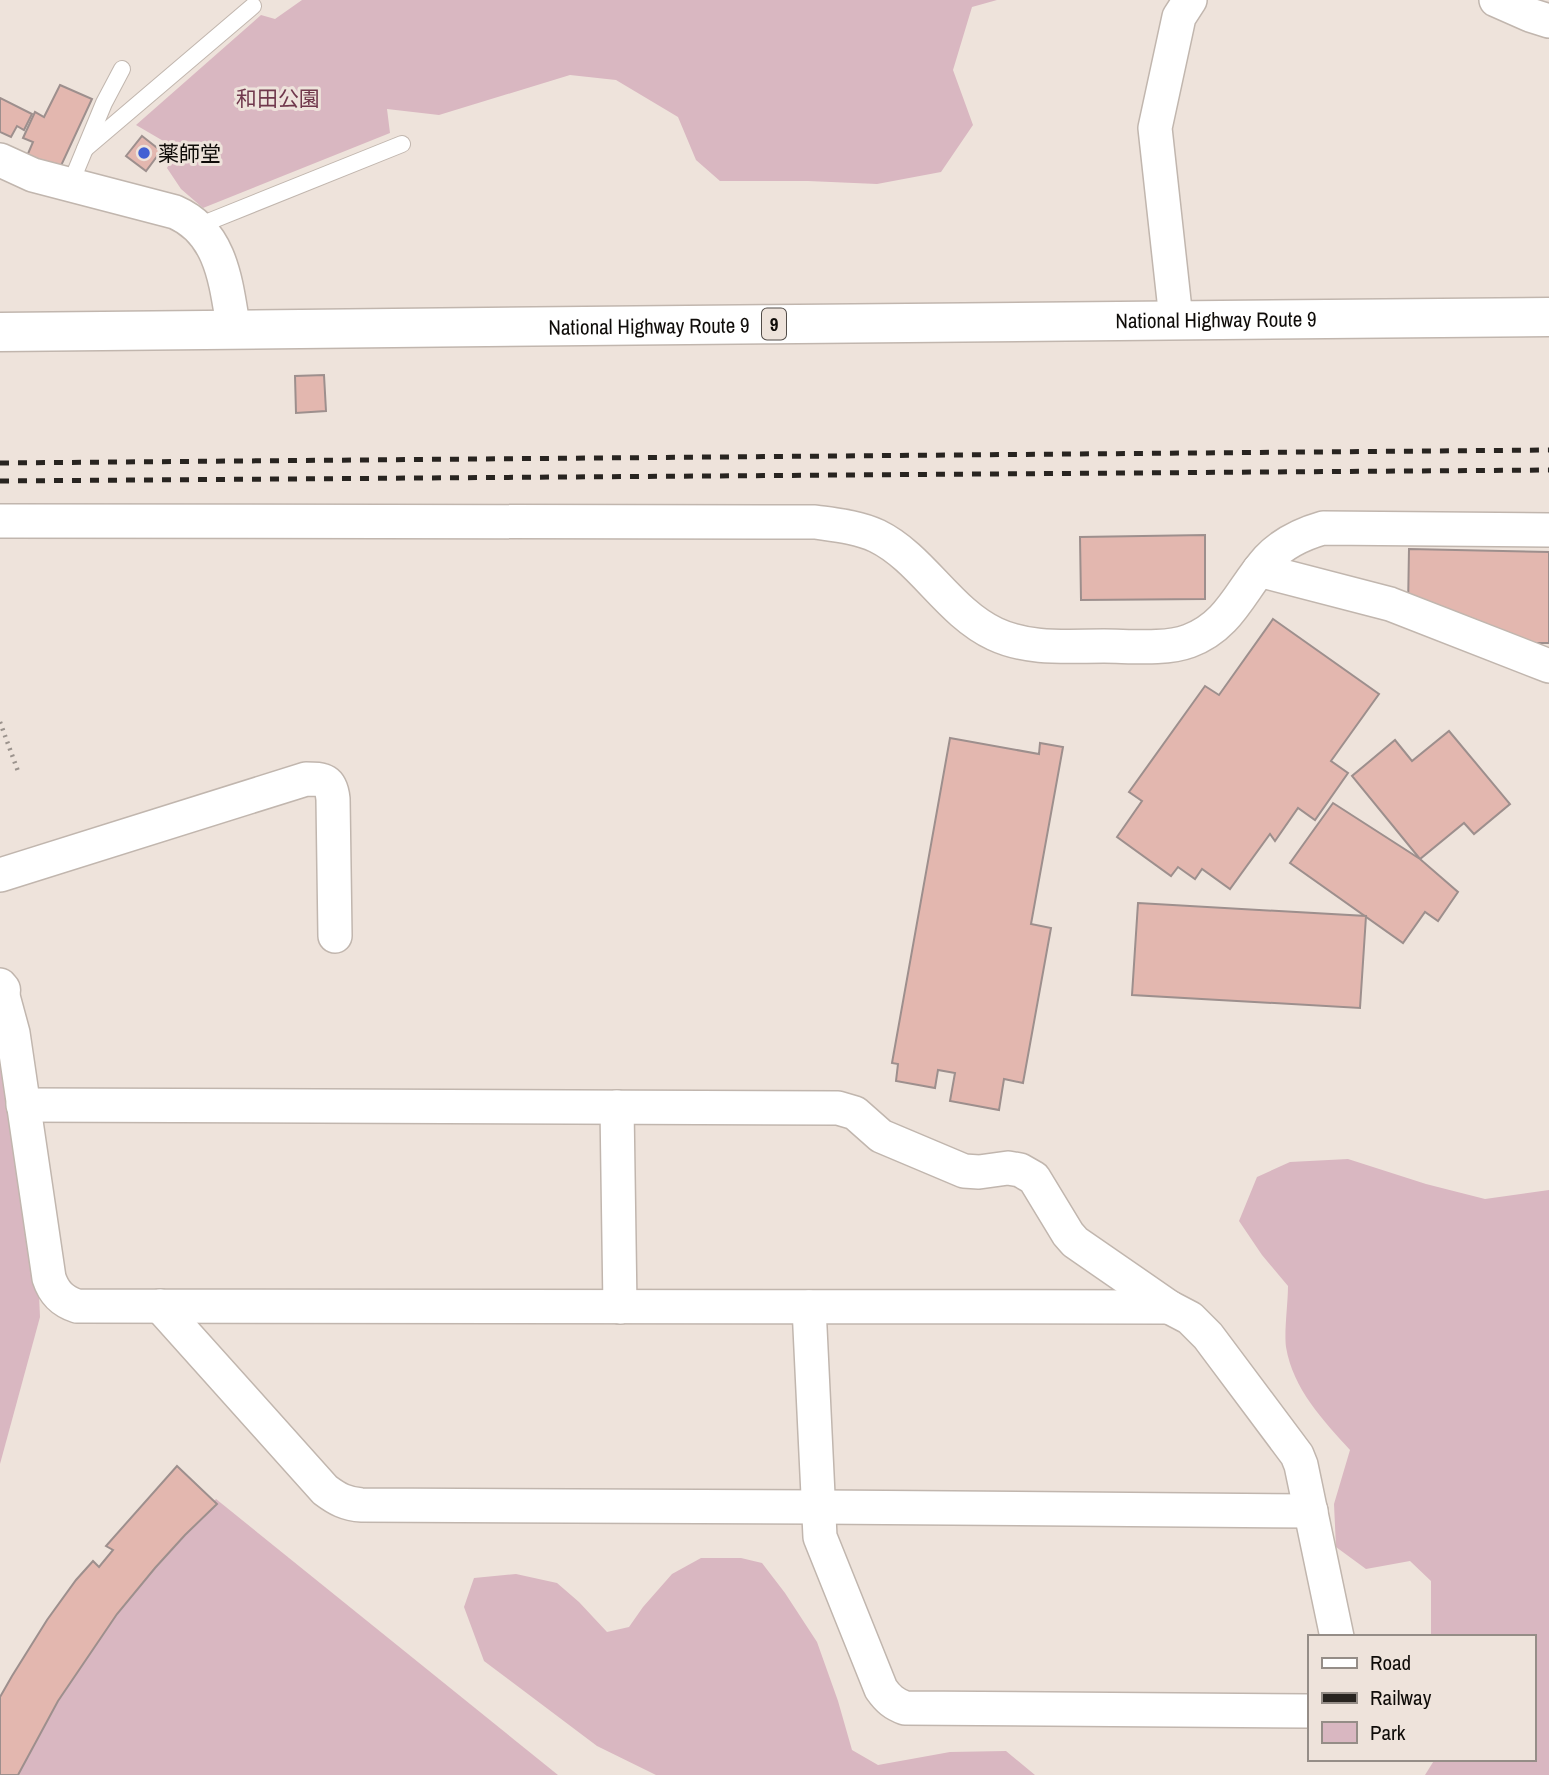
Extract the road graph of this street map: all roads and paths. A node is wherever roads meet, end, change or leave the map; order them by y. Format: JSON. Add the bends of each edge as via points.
{"nodes":[{"id":1,"x":1190,"y":0,"type":"edge"},
{"id":2,"x":1496,"y":0,"type":"edge"},
{"id":3,"x":253,"y":6,"type":"dead end"},
{"id":4,"x":1549,"y":21,"type":"edge"},
{"id":5,"x":122,"y":69,"type":"dead end"},
{"id":6,"x":402,"y":144,"type":"dead end"},
{"id":7,"x":85,"y":149,"type":"junction"},
{"id":8,"x":0,"y":160,"type":"edge"},
{"id":9,"x":70,"y":186,"type":"junction"},
{"id":10,"x":198,"y":226,"type":"junction"},
{"id":11,"x":1549,"y":317,"type":"edge"},
{"id":12,"x":1176,"y":319,"type":"junction"},
{"id":13,"x":234,"y":331,"type":"junction"},
{"id":14,"x":0,"y":332,"type":"edge"},
{"id":15,"x":0,"y":520,"type":"edge"},
{"id":16,"x":1549,"y":530,"type":"edge"},
{"id":17,"x":1259,"y":570,"type":"junction"},
{"id":18,"x":1549,"y":666,"type":"edge"},
{"id":19,"x":0,"y":722,"type":"edge"},
{"id":20,"x":19,"y":774,"type":"dead end"},
{"id":21,"x":0,"y":876,"type":"edge"},
{"id":22,"x":335,"y":936,"type":"dead end"},
{"id":23,"x":0,"y":989,"type":"edge"},
{"id":24,"x":23,"y":1105,"type":"junction"},
{"id":25,"x":617,"y":1107,"type":"junction"},
{"id":26,"x":160,"y":1306,"type":"junction"},
{"id":27,"x":620,"y":1307,"type":"junction"},
{"id":28,"x":809,"y":1307,"type":"junction"},
{"id":29,"x":1169,"y":1307,"type":"junction"},
{"id":30,"x":819,"y":1507,"type":"junction"},
{"id":31,"x":1311,"y":1511,"type":"junction"},
{"id":32,"x":1337,"y":1635,"type":"edge"},
{"id":33,"x":1308,"y":1711,"type":"edge"}],
"edges":[{"from":1,"to":12,"type":"street","via":[[1179,17],[1155,128]]},
{"from":2,"to":4,"type":"street"},
{"from":3,"to":7,"type":"lane"},
{"from":5,"to":7,"type":"lane"},
{"from":6,"to":10,"type":"lane"},
{"from":7,"to":9,"type":"lane"},
{"from":8,"to":9,"type":"street"},
{"from":9,"to":10,"type":"street","via":[[175,212]]},
{"from":10,"to":13,"type":"street","via":[[220,261]]},
{"from":11,"to":12,"type":"highway","name":"National Highway Route 9","number":"9"},
{"from":12,"to":13,"type":"highway","name":"National Highway Route 9","number":"9"},
{"from":13,"to":14,"type":"highway","name":"National Highway Route 9","number":"9"},
{"from":15,"to":17,"type":"street","via":[[815,522],[877,536],[971,619],[1017,643],[1044,646],[1186,643],[1227,617]]},
{"from":16,"to":17,"type":"street","via":[[1322,528],[1281,548]]},
{"from":17,"to":18,"type":"street","via":[[1390,604]]},
{"from":19,"to":20,"type":"path"},
{"from":21,"to":22,"type":"street","via":[[306,779],[319,779],[328,782],[332,790]]},
{"from":23,"to":24,"type":"street","via":[[13,1034]]},
{"from":24,"to":25,"type":"street"},
{"from":24,"to":26,"type":"street","via":[[52,1288],[77,1306]]},
{"from":25,"to":27,"type":"street"},
{"from":25,"to":29,"type":"street","via":[[838,1108],[855,1113],[881,1136],[964,1171],[1020,1170],[1034,1178],[1075,1242]]},
{"from":26,"to":27,"type":"street"},
{"from":26,"to":30,"type":"street","via":[[325,1490],[347,1504]]},
{"from":27,"to":28,"type":"street"},
{"from":28,"to":29,"type":"street"},
{"from":28,"to":30,"type":"street"},
{"from":29,"to":31,"type":"street","via":[[1190,1318],[1208,1336],[1297,1455]]},
{"from":30,"to":31,"type":"street"},
{"from":30,"to":33,"type":"street","via":[[820,1536],[881,1689],[894,1704],[905,1708]]},
{"from":31,"to":32,"type":"street"}]}
